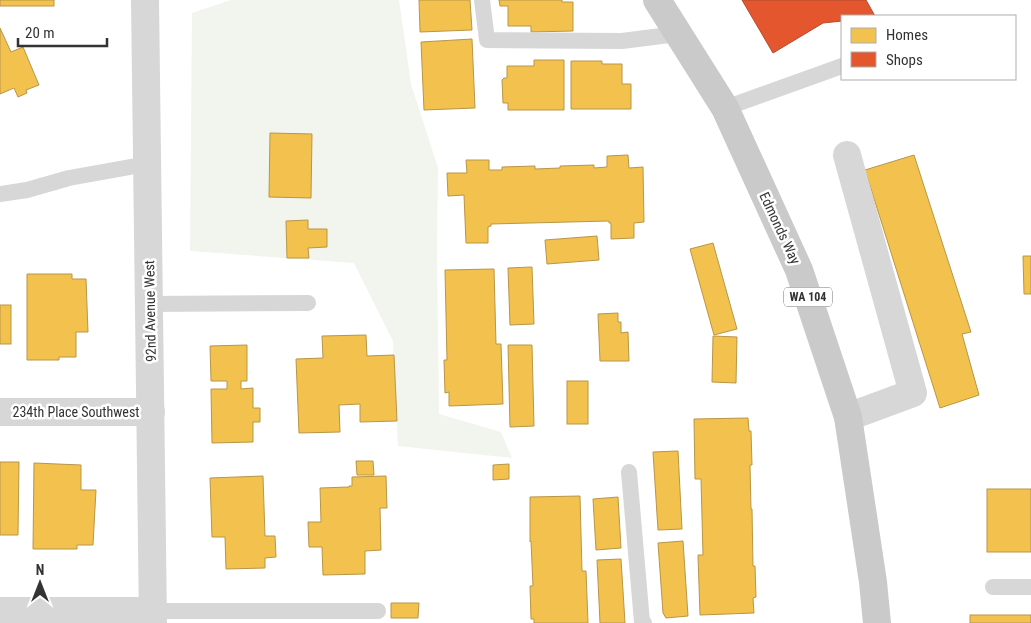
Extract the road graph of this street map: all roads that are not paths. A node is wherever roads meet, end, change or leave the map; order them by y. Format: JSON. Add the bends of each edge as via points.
{"nodes":[{"id":1,"x":145,"y":0,"type":"edge"},
{"id":2,"x":482,"y":0,"type":"edge"},
{"id":3,"x":657,"y":0,"type":"edge"},
{"id":4,"x":677,"y":34,"type":"junction"},
{"id":5,"x":841,"y":66,"type":"edge"},
{"id":6,"x":725,"y":108,"type":"junction"},
{"id":7,"x":847,"y":155,"type":"dead end"},
{"id":8,"x":147,"y":164,"type":"junction"},
{"id":9,"x":0,"y":194,"type":"edge"},
{"id":10,"x":308,"y":302,"type":"dead end"},
{"id":11,"x":149,"y":304,"type":"junction"},
{"id":12,"x":0,"y":412,"type":"edge"},
{"id":13,"x":151,"y":412,"type":"junction"},
{"id":14,"x":848,"y":418,"type":"junction"},
{"id":15,"x":629,"y":472,"type":"dead end"},
{"id":16,"x":993,"y":587,"type":"dead end"},
{"id":17,"x":1031,"y":587,"type":"edge"},
{"id":18,"x":378,"y":610,"type":"dead end"},
{"id":19,"x":0,"y":611,"type":"edge"},
{"id":20,"x":153,"y":617,"type":"edge"},
{"id":21,"x":644,"y":623,"type":"edge"},
{"id":22,"x":877,"y":623,"type":"edge"}],
"edges":[{"from":1,"to":8,"type":"street","name":"92nd Avenue West"},
{"from":2,"to":4,"type":"lane","via":[[487,40],[622,41]]},
{"from":3,"to":4,"type":"main road","name":"Edmonds Way","number":"WA 104"},
{"from":4,"to":6,"type":"main road","name":"Edmonds Way","number":"WA 104"},
{"from":5,"to":6,"type":"lane"},
{"from":6,"to":14,"type":"main road","name":"Edmonds Way","number":"WA 104","via":[[799,270]]},
{"from":7,"to":14,"type":"street","via":[[913,393]]},
{"from":8,"to":9,"type":"lane"},
{"from":8,"to":11,"type":"street","name":"92nd Avenue West"},
{"from":10,"to":11,"type":"lane"},
{"from":11,"to":13,"type":"street","name":"92nd Avenue West"},
{"from":12,"to":13,"type":"street","name":"234th Place Southwest"},
{"from":13,"to":20,"type":"street","name":"92nd Avenue West"},
{"from":14,"to":22,"type":"main road","name":"Edmonds Way","number":"WA 104"},
{"from":15,"to":21,"type":"lane"},
{"from":16,"to":17,"type":"lane"},
{"from":18,"to":20,"type":"lane"},
{"from":19,"to":20,"type":"street"}]}
